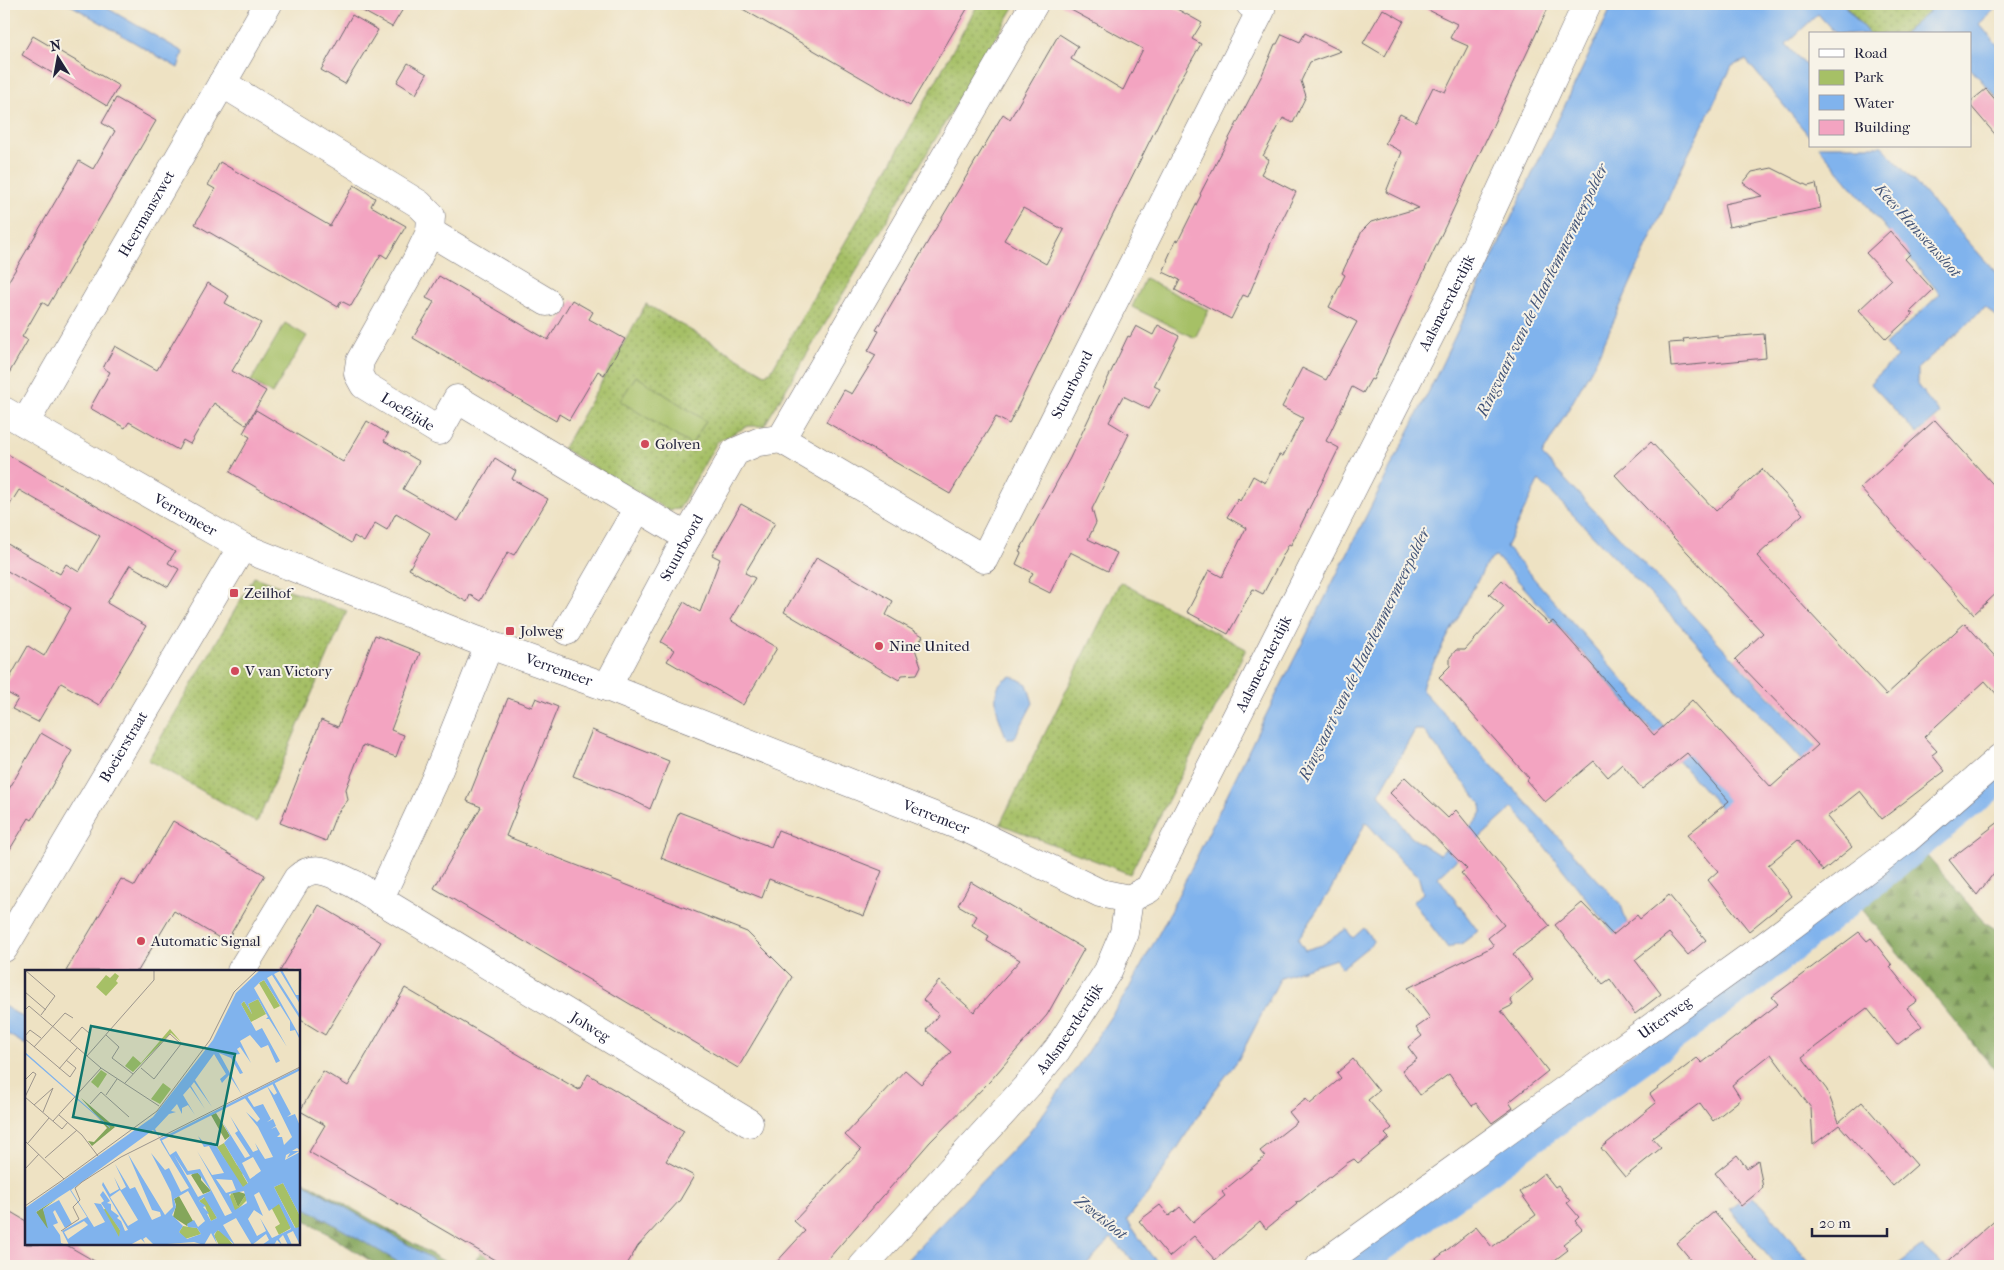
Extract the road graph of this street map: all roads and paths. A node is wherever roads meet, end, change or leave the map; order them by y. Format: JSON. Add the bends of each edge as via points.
{"nodes":[{"id":1,"x":268,"y":4,"type":"edge"},
{"id":2,"x":1034,"y":4,"type":"edge"},
{"id":3,"x":1250,"y":4,"type":"edge"},
{"id":4,"x":1588,"y":4,"type":"edge"},
{"id":5,"x":222,"y":84,"type":"junction"},
{"id":6,"x":430,"y":232,"type":"junction"},
{"id":7,"x":547,"y":302,"type":"dead end"},
{"id":8,"x":14,"y":417,"type":"edge"},
{"id":9,"x":781,"y":439,"type":"junction"},
{"id":10,"x":638,"y":508,"type":"junction"},
{"id":11,"x":687,"y":537,"type":"junction"},
{"id":12,"x":242,"y":547,"type":"junction"},
{"id":13,"x":568,"y":632,"type":"dead end"},
{"id":14,"x":489,"y":645,"type":"junction"},
{"id":15,"x":607,"y":687,"type":"junction"},
{"id":16,"x":2000,"y":758,"type":"edge"},
{"id":17,"x":1128,"y":899,"type":"junction"},
{"id":18,"x":379,"y":900,"type":"junction"},
{"id":19,"x":4,"y":948,"type":"edge"},
{"id":20,"x":242,"y":970,"type":"edge"},
{"id":21,"x":749,"y":1122,"type":"dead end"},
{"id":22,"x":863,"y":1266,"type":"edge"},
{"id":23,"x":1320,"y":1266,"type":"edge"}],
"edges":[{"from":1,"to":5,"type":"street","name":"Heermanszwet"},
{"from":2,"to":9,"type":"street"},
{"from":3,"to":9,"type":"street","name":"Stuurboord","via":[[1261,10],[984,559]]},
{"from":4,"to":17,"type":"street","name":"Aalsmeerderdijk","via":[[1468,261],[1158,872],[1149,889]]},
{"from":5,"to":6,"type":"street","via":[[419,204],[431,216]]},
{"from":5,"to":8,"type":"street","name":"Heermanszwet"},
{"from":6,"to":7,"type":"street"},
{"from":6,"to":10,"type":"street","name":"Loefzijde","via":[[360,361],[358,374],[364,385],[439,431],[457,399]]},
{"from":8,"to":12,"type":"street","name":"Verremeer"},
{"from":9,"to":11,"type":"street","name":"Stuurboord","via":[[758,442],[736,452]]},
{"from":10,"to":11,"type":"street","name":"Loefzijde"},
{"from":10,"to":13,"type":"street"},
{"from":11,"to":15,"type":"street","name":"Stuurboord"},
{"from":12,"to":14,"type":"street","name":"Verremeer"},
{"from":12,"to":19,"type":"street","name":"Boeierstraat"},
{"from":14,"to":15,"type":"street","name":"Verremeer"},
{"from":14,"to":18,"type":"street","via":[[434,782]]},
{"from":15,"to":17,"type":"street","name":"Verremeer","via":[[972,831],[1100,894]]},
{"from":16,"to":23,"type":"street","name":"Uiterweg","via":[[1907,839],[1766,945]]},
{"from":17,"to":22,"type":"street","name":"Aalsmeerderdijk","via":[[1124,933],[1108,971],[1056,1050],[1029,1084]]},
{"from":18,"to":20,"type":"street","name":"Jolweg","via":[[323,870],[304,872]]},
{"from":18,"to":21,"type":"street","name":"Jolweg"}]}
